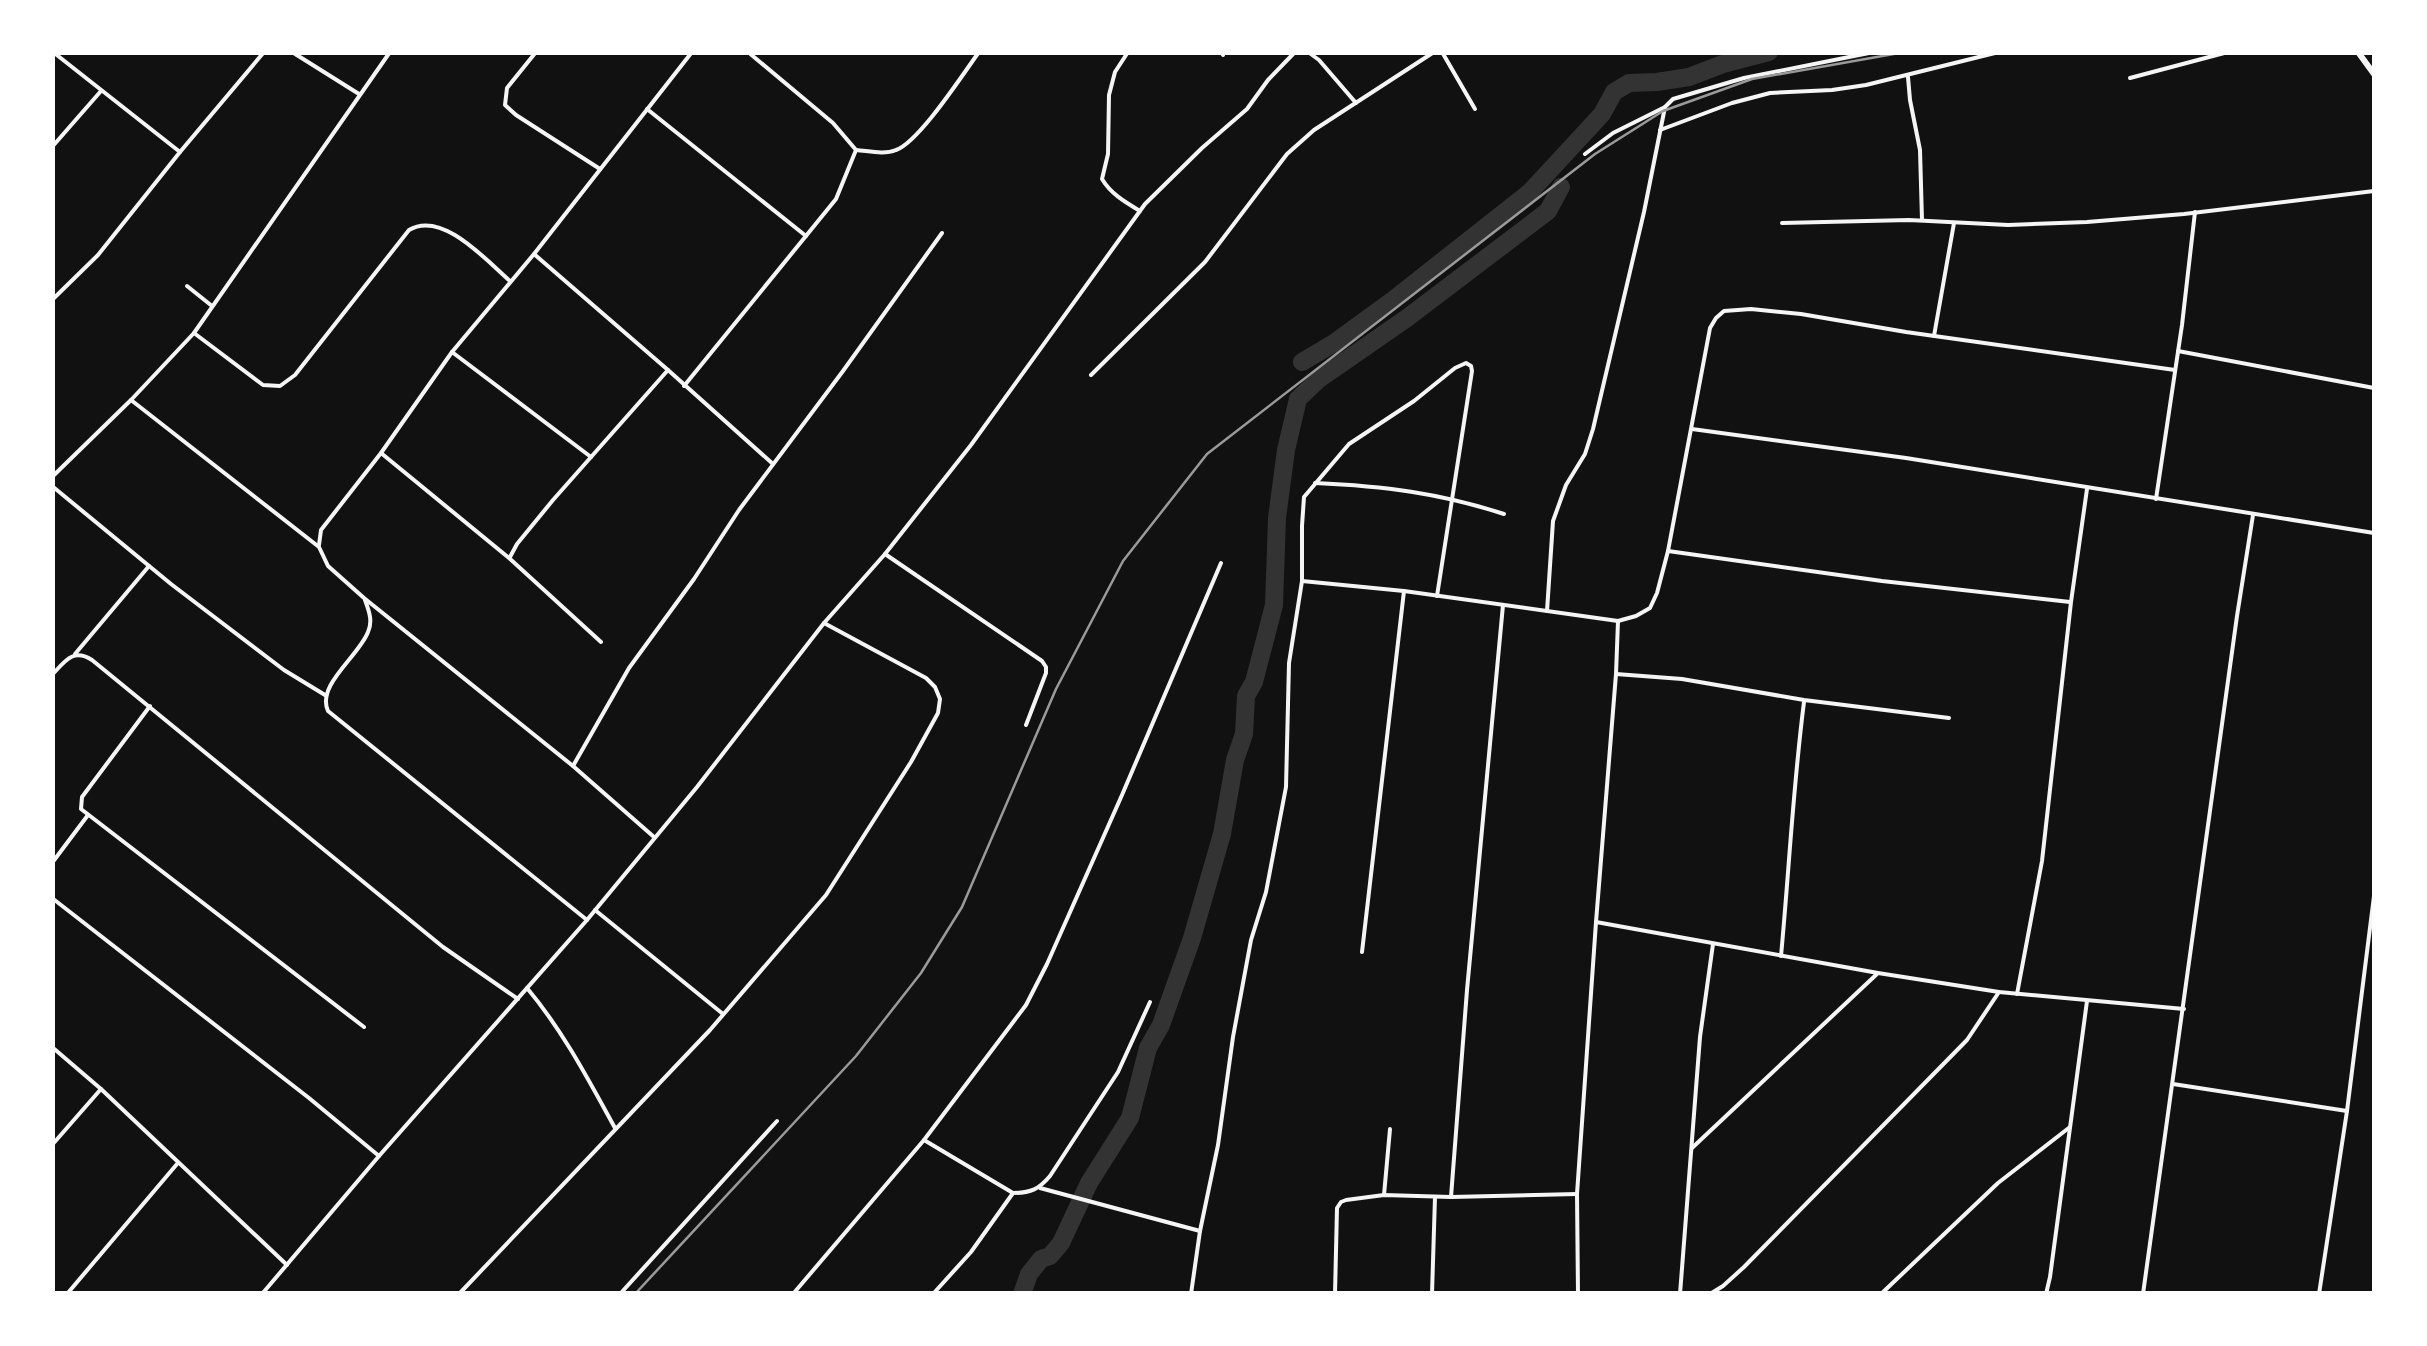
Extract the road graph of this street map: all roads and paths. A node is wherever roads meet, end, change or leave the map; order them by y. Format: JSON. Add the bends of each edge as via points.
{"nodes":[{"id":1,"x":54,"y":52,"type":"edge"},
{"id":2,"x":264,"y":52,"type":"edge"},
{"id":3,"x":292,"y":52,"type":"edge"},
{"id":4,"x":390,"y":52,"type":"edge"},
{"id":5,"x":536,"y":52,"type":"edge"},
{"id":6,"x":692,"y":52,"type":"edge"},
{"id":7,"x":748,"y":52,"type":"edge"},
{"id":8,"x":979,"y":52,"type":"edge"},
{"id":9,"x":1128,"y":52,"type":"edge"},
{"id":10,"x":1295,"y":52,"type":"edge"},
{"id":11,"x":1308,"y":52,"type":"edge"},
{"id":12,"x":1434,"y":52,"type":"edge"},
{"id":13,"x":1442,"y":52,"type":"edge"},
{"id":14,"x":1874,"y":52,"type":"edge"},
{"id":15,"x":1998,"y":52,"type":"edge"},
{"id":16,"x":2228,"y":52,"type":"edge"},
{"id":17,"x":2358,"y":52,"type":"edge"},
{"id":18,"x":2371,"y":62,"type":"edge"},
{"id":19,"x":2374,"y":74,"type":"edge"},
{"id":20,"x":1908,"y":77,"type":"junction"},
{"id":21,"x":2130,"y":78,"type":"dead end"},
{"id":22,"x":101,"y":91,"type":"junction"},
{"id":23,"x":359,"y":94,"type":"junction"},
{"id":24,"x":1356,"y":103,"type":"junction"},
{"id":25,"x":1665,"y":107,"type":"junction"},
{"id":26,"x":647,"y":109,"type":"junction"},
{"id":27,"x":1475,"y":109,"type":"dead end"},
{"id":28,"x":1660,"y":130,"type":"junction"},
{"id":29,"x":52,"y":147,"type":"edge"},
{"id":30,"x":856,"y":150,"type":"junction"},
{"id":31,"x":180,"y":152,"type":"junction"},
{"id":32,"x":1585,"y":154,"type":"dead end"},
{"id":33,"x":600,"y":169,"type":"junction"},
{"id":34,"x":2374,"y":191,"type":"edge"},
{"id":35,"x":1140,"y":210,"type":"junction"},
{"id":36,"x":2195,"y":212,"type":"junction"},
{"id":37,"x":1922,"y":220,"type":"junction"},
{"id":38,"x":1954,"y":222,"type":"junction"},
{"id":39,"x":1782,"y":223,"type":"dead end"},
{"id":40,"x":942,"y":232,"type":"dead end"},
{"id":41,"x":806,"y":236,"type":"junction"},
{"id":42,"x":534,"y":254,"type":"junction"},
{"id":43,"x":510,"y":281,"type":"junction"},
{"id":44,"x":187,"y":286,"type":"dead end"},
{"id":45,"x":52,"y":300,"type":"edge"},
{"id":46,"x":212,"y":306,"type":"junction"},
{"id":47,"x":194,"y":333,"type":"junction"},
{"id":48,"x":1934,"y":336,"type":"junction"},
{"id":49,"x":2178,"y":351,"type":"junction"},
{"id":50,"x":452,"y":352,"type":"junction"},
{"id":51,"x":668,"y":370,"type":"junction"},
{"id":52,"x":2176,"y":370,"type":"junction"},
{"id":53,"x":1091,"y":375,"type":"dead end"},
{"id":54,"x":684,"y":386,"type":"junction"},
{"id":55,"x":2374,"y":388,"type":"edge"},
{"id":56,"x":131,"y":400,"type":"junction"},
{"id":57,"x":1692,"y":429,"type":"junction"},
{"id":58,"x":381,"y":453,"type":"junction"},
{"id":59,"x":591,"y":457,"type":"junction"},
{"id":60,"x":773,"y":464,"type":"junction"},
{"id":61,"x":52,"y":477,"type":"edge"},
{"id":62,"x":1315,"y":482,"type":"junction"},
{"id":63,"x":52,"y":486,"type":"edge"},
{"id":64,"x":2087,"y":489,"type":"junction"},
{"id":65,"x":1452,"y":498,"type":"junction"},
{"id":66,"x":2156,"y":499,"type":"junction"},
{"id":67,"x":1504,"y":514,"type":"dead end"},
{"id":68,"x":2254,"y":515,"type":"junction"},
{"id":69,"x":2374,"y":533,"type":"edge"},
{"id":70,"x":318,"y":547,"type":"junction"},
{"id":71,"x":1668,"y":551,"type":"junction"},
{"id":72,"x":885,"y":554,"type":"junction"},
{"id":73,"x":509,"y":558,"type":"junction"},
{"id":74,"x":1221,"y":563,"type":"dead end"},
{"id":75,"x":148,"y":566,"type":"junction"},
{"id":76,"x":1302,"y":580,"type":"junction"},
{"id":77,"x":1404,"y":591,"type":"junction"},
{"id":78,"x":1436,"y":596,"type":"junction"},
{"id":79,"x":364,"y":598,"type":"junction"},
{"id":80,"x":2071,"y":602,"type":"junction"},
{"id":81,"x":1503,"y":605,"type":"junction"},
{"id":82,"x":1546,"y":611,"type":"junction"},
{"id":83,"x":1618,"y":621,"type":"junction"},
{"id":84,"x":824,"y":623,"type":"junction"},
{"id":85,"x":601,"y":642,"type":"dead end"},
{"id":86,"x":75,"y":654,"type":"junction"},
{"id":87,"x":1616,"y":674,"type":"junction"},
{"id":88,"x":52,"y":675,"type":"edge"},
{"id":89,"x":326,"y":695,"type":"junction"},
{"id":90,"x":1804,"y":700,"type":"junction"},
{"id":91,"x":150,"y":706,"type":"junction"},
{"id":92,"x":1948,"y":718,"type":"dead end"},
{"id":93,"x":1026,"y":725,"type":"dead end"},
{"id":94,"x":573,"y":766,"type":"junction"},
{"id":95,"x":88,"y":815,"type":"junction"},
{"id":96,"x":654,"y":837,"type":"junction"},
{"id":97,"x":52,"y":863,"type":"edge"},
{"id":98,"x":2374,"y":896,"type":"edge"},
{"id":99,"x":52,"y":898,"type":"edge"},
{"id":100,"x":596,"y":910,"type":"junction"},
{"id":101,"x":587,"y":920,"type":"junction"},
{"id":102,"x":1596,"y":922,"type":"junction"},
{"id":103,"x":1713,"y":944,"type":"junction"},
{"id":104,"x":1362,"y":952,"type":"dead end"},
{"id":105,"x":1781,"y":956,"type":"junction"},
{"id":106,"x":1878,"y":973,"type":"junction"},
{"id":107,"x":527,"y":988,"type":"junction"},
{"id":108,"x":1999,"y":992,"type":"junction"},
{"id":109,"x":2016,"y":994,"type":"junction"},
{"id":110,"x":518,"y":999,"type":"junction"},
{"id":111,"x":2088,"y":1000,"type":"junction"},
{"id":112,"x":1150,"y":1002,"type":"dead end"},
{"id":113,"x":2184,"y":1009,"type":"junction"},
{"id":114,"x":723,"y":1014,"type":"junction"},
{"id":115,"x":364,"y":1027,"type":"dead end"},
{"id":116,"x":52,"y":1047,"type":"edge"},
{"id":117,"x":2173,"y":1084,"type":"junction"},
{"id":118,"x":101,"y":1089,"type":"junction"},
{"id":119,"x":2348,"y":1111,"type":"junction"},
{"id":120,"x":777,"y":1121,"type":"dead end"},
{"id":121,"x":616,"y":1128,"type":"junction"},
{"id":122,"x":2070,"y":1128,"type":"junction"},
{"id":123,"x":1390,"y":1129,"type":"dead end"},
{"id":124,"x":924,"y":1140,"type":"junction"},
{"id":125,"x":52,"y":1145,"type":"edge"},
{"id":126,"x":1690,"y":1151,"type":"junction"},
{"id":127,"x":379,"y":1156,"type":"junction"},
{"id":128,"x":178,"y":1163,"type":"junction"},
{"id":129,"x":1040,"y":1188,"type":"junction"},
{"id":130,"x":1013,"y":1192,"type":"junction"},
{"id":131,"x":1577,"y":1194,"type":"junction"},
{"id":132,"x":1384,"y":1195,"type":"junction"},
{"id":133,"x":1435,"y":1196,"type":"junction"},
{"id":134,"x":1450,"y":1198,"type":"junction"},
{"id":135,"x":1200,"y":1232,"type":"junction"},
{"id":136,"x":287,"y":1265,"type":"junction"},
{"id":137,"x":67,"y":1294,"type":"edge"},
{"id":138,"x":262,"y":1294,"type":"edge"},
{"id":139,"x":459,"y":1294,"type":"edge"},
{"id":140,"x":620,"y":1294,"type":"edge"},
{"id":141,"x":793,"y":1294,"type":"edge"},
{"id":142,"x":933,"y":1294,"type":"edge"},
{"id":143,"x":1191,"y":1294,"type":"edge"},
{"id":144,"x":1335,"y":1294,"type":"edge"},
{"id":145,"x":1432,"y":1294,"type":"edge"},
{"id":146,"x":1578,"y":1294,"type":"edge"},
{"id":147,"x":1680,"y":1294,"type":"edge"},
{"id":148,"x":1710,"y":1294,"type":"edge"},
{"id":149,"x":1881,"y":1294,"type":"edge"},
{"id":150,"x":2046,"y":1294,"type":"edge"},
{"id":151,"x":2144,"y":1294,"type":"edge"},
{"id":152,"x":2319,"y":1294,"type":"edge"}],
"edges":[{"from":1,"to":22,"type":"street"},
{"from":2,"to":31,"type":"street"},
{"from":3,"to":23,"type":"street"},
{"from":4,"to":23,"type":"street"},
{"from":5,"to":33,"type":"street","via":[[507,88],[505,105]]},
{"from":6,"to":26,"type":"street"},
{"from":7,"to":30,"type":"street"},
{"from":8,"to":30,"type":"street","via":[[903,146]]},
{"from":9,"to":35,"type":"street","via":[[1110,95],[1102,179]]},
{"from":10,"to":35,"type":"street","via":[[1247,109]]},
{"from":11,"to":24,"type":"street"},
{"from":12,"to":24,"type":"street"},
{"from":13,"to":27,"type":"street"},
{"from":14,"to":25,"type":"street","via":[[1744,78]]},
{"from":15,"to":20,"type":"street"},
{"from":16,"to":21,"type":"street"},
{"from":17,"to":18,"type":"main road"},
{"from":18,"to":19,"type":"main road"},
{"from":20,"to":28,"type":"street","via":[[1770,93]]},
{"from":20,"to":37,"type":"street"},
{"from":22,"to":29,"type":"street"},
{"from":22,"to":31,"type":"street"},
{"from":23,"to":46,"type":"street"},
{"from":24,"to":53,"type":"street","via":[[1287,154],[1205,262]]},
{"from":25,"to":28,"type":"street"},
{"from":25,"to":32,"type":"street"},
{"from":26,"to":33,"type":"street"},
{"from":26,"to":41,"type":"street"},
{"from":28,"to":82,"type":"street","via":[[1592,429],[1553,521]]},
{"from":30,"to":41,"type":"street","via":[[836,199]]},
{"from":31,"to":45,"type":"street","via":[[98,255]]},
{"from":33,"to":42,"type":"street"},
{"from":34,"to":36,"type":"street"},
{"from":35,"to":72,"type":"street"},
{"from":36,"to":38,"type":"street","via":[[2028,224]]},
{"from":36,"to":49,"type":"street"},
{"from":37,"to":38,"type":"street"},
{"from":37,"to":39,"type":"street"},
{"from":38,"to":48,"type":"street"},
{"from":40,"to":60,"type":"street"},
{"from":41,"to":54,"type":"street"},
{"from":42,"to":43,"type":"street"},
{"from":42,"to":51,"type":"street"},
{"from":43,"to":47,"type":"street","via":[[441,226],[418,224],[280,386],[262,386]]},
{"from":43,"to":50,"type":"street"},
{"from":44,"to":46,"type":"street"},
{"from":46,"to":47,"type":"street"},
{"from":47,"to":56,"type":"street"},
{"from":48,"to":52,"type":"street"},
{"from":48,"to":57,"type":"street","via":[[1800,314],[1724,311],[1710,328]]},
{"from":49,"to":52,"type":"street"},
{"from":49,"to":55,"type":"street"},
{"from":50,"to":58,"type":"street"},
{"from":50,"to":59,"type":"street"},
{"from":51,"to":54,"type":"street"},
{"from":51,"to":59,"type":"street"},
{"from":52,"to":66,"type":"street"},
{"from":54,"to":60,"type":"street"},
{"from":56,"to":61,"type":"street"},
{"from":56,"to":70,"type":"street"},
{"from":57,"to":64,"type":"street"},
{"from":57,"to":71,"type":"street"},
{"from":58,"to":70,"type":"street","via":[[321,530]]},
{"from":58,"to":73,"type":"street"},
{"from":59,"to":73,"type":"street"},
{"from":60,"to":94,"type":"street","via":[[628,668]]},
{"from":62,"to":65,"type":"street"},
{"from":62,"to":65,"type":"street","via":[[1349,444],[1466,364],[1472,372]]},
{"from":62,"to":76,"type":"street","via":[[1304,498]]},
{"from":63,"to":75,"type":"street"},
{"from":64,"to":66,"type":"street"},
{"from":64,"to":80,"type":"street"},
{"from":65,"to":67,"type":"street"},
{"from":65,"to":78,"type":"street"},
{"from":66,"to":68,"type":"street"},
{"from":68,"to":69,"type":"street"},
{"from":68,"to":113,"type":"street"},
{"from":70,"to":79,"type":"street","via":[[328,566]]},
{"from":71,"to":80,"type":"street"},
{"from":71,"to":83,"type":"street","via":[[1650,608]]},
{"from":72,"to":84,"type":"street"},
{"from":72,"to":93,"type":"street","via":[[1042,661],[1046,673]]},
{"from":73,"to":85,"type":"street"},
{"from":74,"to":124,"type":"street","via":[[1026,1005]]},
{"from":75,"to":86,"type":"street"},
{"from":75,"to":89,"type":"street"},
{"from":76,"to":77,"type":"street"},
{"from":76,"to":135,"type":"street","via":[[1289,664],[1286,787],[1251,940]]},
{"from":77,"to":78,"type":"street"},
{"from":77,"to":104,"type":"street"},
{"from":78,"to":81,"type":"street"},
{"from":79,"to":89,"type":"street","via":[[368,633]]},
{"from":79,"to":94,"type":"street"},
{"from":80,"to":109,"type":"street","via":[[2042,861]]},
{"from":81,"to":82,"type":"street"},
{"from":81,"to":134,"type":"street"},
{"from":82,"to":83,"type":"street"},
{"from":83,"to":87,"type":"street"},
{"from":84,"to":96,"type":"street"},
{"from":84,"to":114,"type":"street","via":[[926,678],[940,699],[938,713],[826,895]]},
{"from":86,"to":88,"type":"street"},
{"from":86,"to":91,"type":"street"},
{"from":87,"to":90,"type":"street"},
{"from":87,"to":102,"type":"street"},
{"from":89,"to":101,"type":"street","via":[[328,711]]},
{"from":90,"to":92,"type":"street"},
{"from":90,"to":105,"type":"street"},
{"from":91,"to":95,"type":"street","via":[[82,798]]},
{"from":91,"to":110,"type":"street","via":[[414,923]]},
{"from":94,"to":96,"type":"street"},
{"from":95,"to":97,"type":"street"},
{"from":95,"to":115,"type":"street"},
{"from":96,"to":100,"type":"street"},
{"from":98,"to":119,"type":"street"},
{"from":99,"to":127,"type":"street"},
{"from":100,"to":101,"type":"street"},
{"from":100,"to":114,"type":"street"},
{"from":101,"to":107,"type":"street"},
{"from":102,"to":103,"type":"street"},
{"from":102,"to":131,"type":"street"},
{"from":103,"to":105,"type":"street"},
{"from":103,"to":126,"type":"street"},
{"from":105,"to":106,"type":"street"},
{"from":106,"to":108,"type":"street"},
{"from":106,"to":126,"type":"street"},
{"from":107,"to":110,"type":"street"},
{"from":107,"to":121,"type":"street"},
{"from":108,"to":109,"type":"street"},
{"from":108,"to":148,"type":"street","via":[[1967,1040]]},
{"from":109,"to":111,"type":"street"},
{"from":110,"to":127,"type":"street"},
{"from":111,"to":113,"type":"street"},
{"from":111,"to":122,"type":"street"},
{"from":112,"to":129,"type":"street","via":[[1118,1072]]},
{"from":113,"to":117,"type":"street"},
{"from":114,"to":121,"type":"street"},
{"from":116,"to":118,"type":"street"},
{"from":117,"to":119,"type":"street"},
{"from":117,"to":151,"type":"street"},
{"from":118,"to":125,"type":"street"},
{"from":118,"to":128,"type":"street"},
{"from":119,"to":152,"type":"street"},
{"from":120,"to":140,"type":"street"},
{"from":121,"to":139,"type":"street"},
{"from":122,"to":149,"type":"street","via":[[1998,1182]]},
{"from":122,"to":150,"type":"street"},
{"from":123,"to":132,"type":"street"},
{"from":124,"to":130,"type":"street"},
{"from":124,"to":141,"type":"street"},
{"from":126,"to":147,"type":"street"},
{"from":127,"to":136,"type":"street"},
{"from":128,"to":136,"type":"street"},
{"from":128,"to":137,"type":"street"},
{"from":129,"to":130,"type":"street"},
{"from":129,"to":135,"type":"street"},
{"from":130,"to":142,"type":"street"},
{"from":131,"to":134,"type":"street"},
{"from":131,"to":146,"type":"street"},
{"from":132,"to":133,"type":"street"},
{"from":132,"to":144,"type":"street","via":[[1346,1200],[1337,1208]]},
{"from":133,"to":134,"type":"street"},
{"from":133,"to":145,"type":"street"},
{"from":135,"to":143,"type":"street"},
{"from":136,"to":138,"type":"street"}]}
